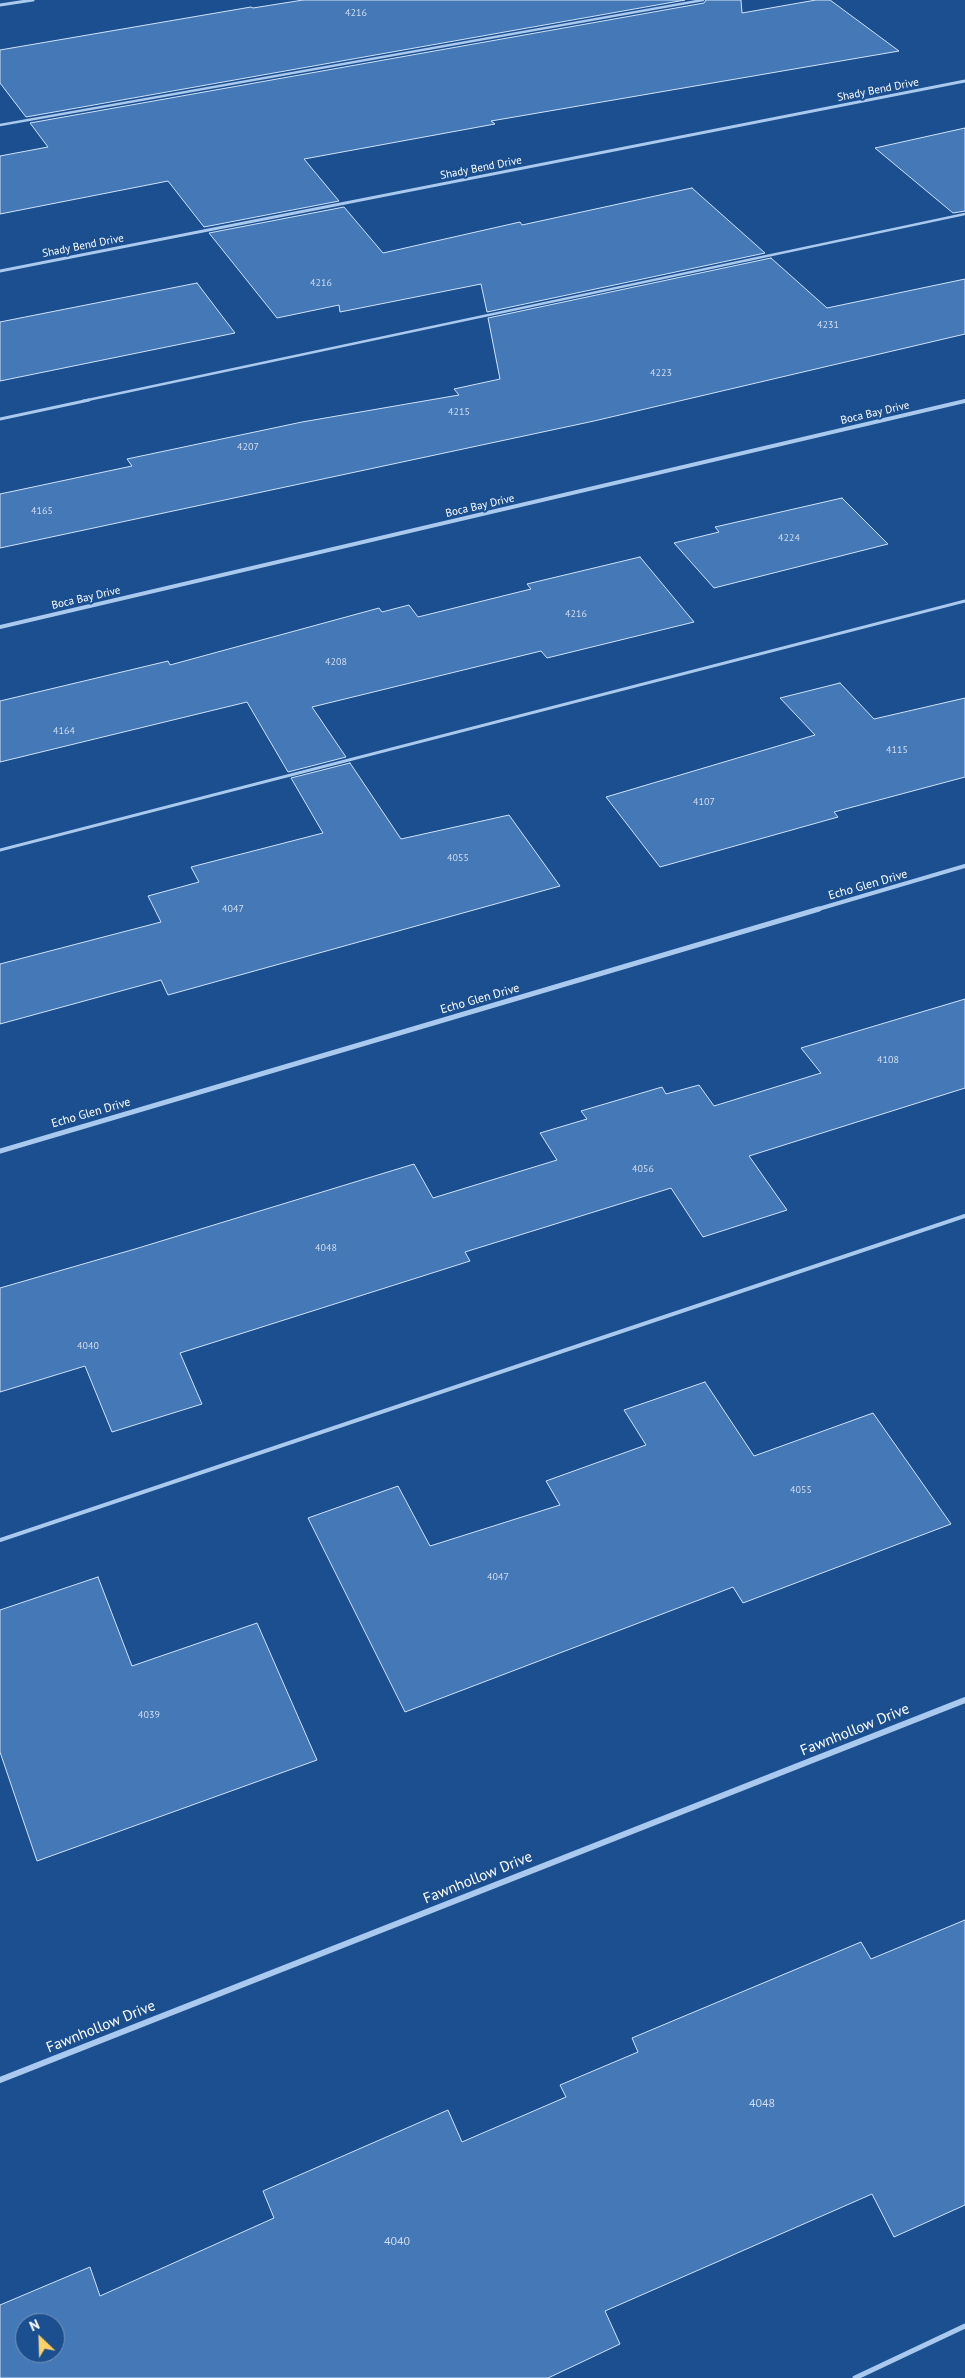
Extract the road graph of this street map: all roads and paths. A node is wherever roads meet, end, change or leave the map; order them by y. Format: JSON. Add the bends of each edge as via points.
{"nodes":[{"id":1,"x":33,"y":0,"type":"edge"},
{"id":2,"x":703,"y":0,"type":"edge"},
{"id":3,"x":0,"y":5,"type":"edge"},
{"id":4,"x":965,"y":81,"type":"edge"},
{"id":5,"x":0,"y":125,"type":"edge"},
{"id":6,"x":965,"y":214,"type":"edge"},
{"id":7,"x":0,"y":271,"type":"edge"},
{"id":8,"x":965,"y":401,"type":"edge"},
{"id":9,"x":0,"y":419,"type":"edge"},
{"id":10,"x":965,"y":600,"type":"edge"},
{"id":11,"x":0,"y":628,"type":"edge"},
{"id":12,"x":0,"y":850,"type":"edge"},
{"id":13,"x":965,"y":866,"type":"edge"},
{"id":14,"x":0,"y":1151,"type":"edge"},
{"id":15,"x":965,"y":1216,"type":"edge"},
{"id":16,"x":0,"y":1540,"type":"edge"},
{"id":17,"x":965,"y":1700,"type":"edge"},
{"id":18,"x":0,"y":2080,"type":"edge"},
{"id":19,"x":965,"y":2326,"type":"edge"},
{"id":20,"x":855,"y":2378,"type":"edge"}],
"edges":[{"from":1,"to":3,"type":"street"},
{"from":2,"to":5,"type":"lane"},
{"from":4,"to":7,"type":"street","name":"Shady Bend Drive"},
{"from":6,"to":9,"type":"lane"},
{"from":8,"to":11,"type":"street","name":"Boca Bay Drive"},
{"from":10,"to":12,"type":"lane"},
{"from":13,"to":14,"type":"street","name":"Echo Glen Drive"},
{"from":15,"to":16,"type":"lane"},
{"from":17,"to":18,"type":"street","name":"Fawnhollow Drive"},
{"from":19,"to":20,"type":"lane"}]}
